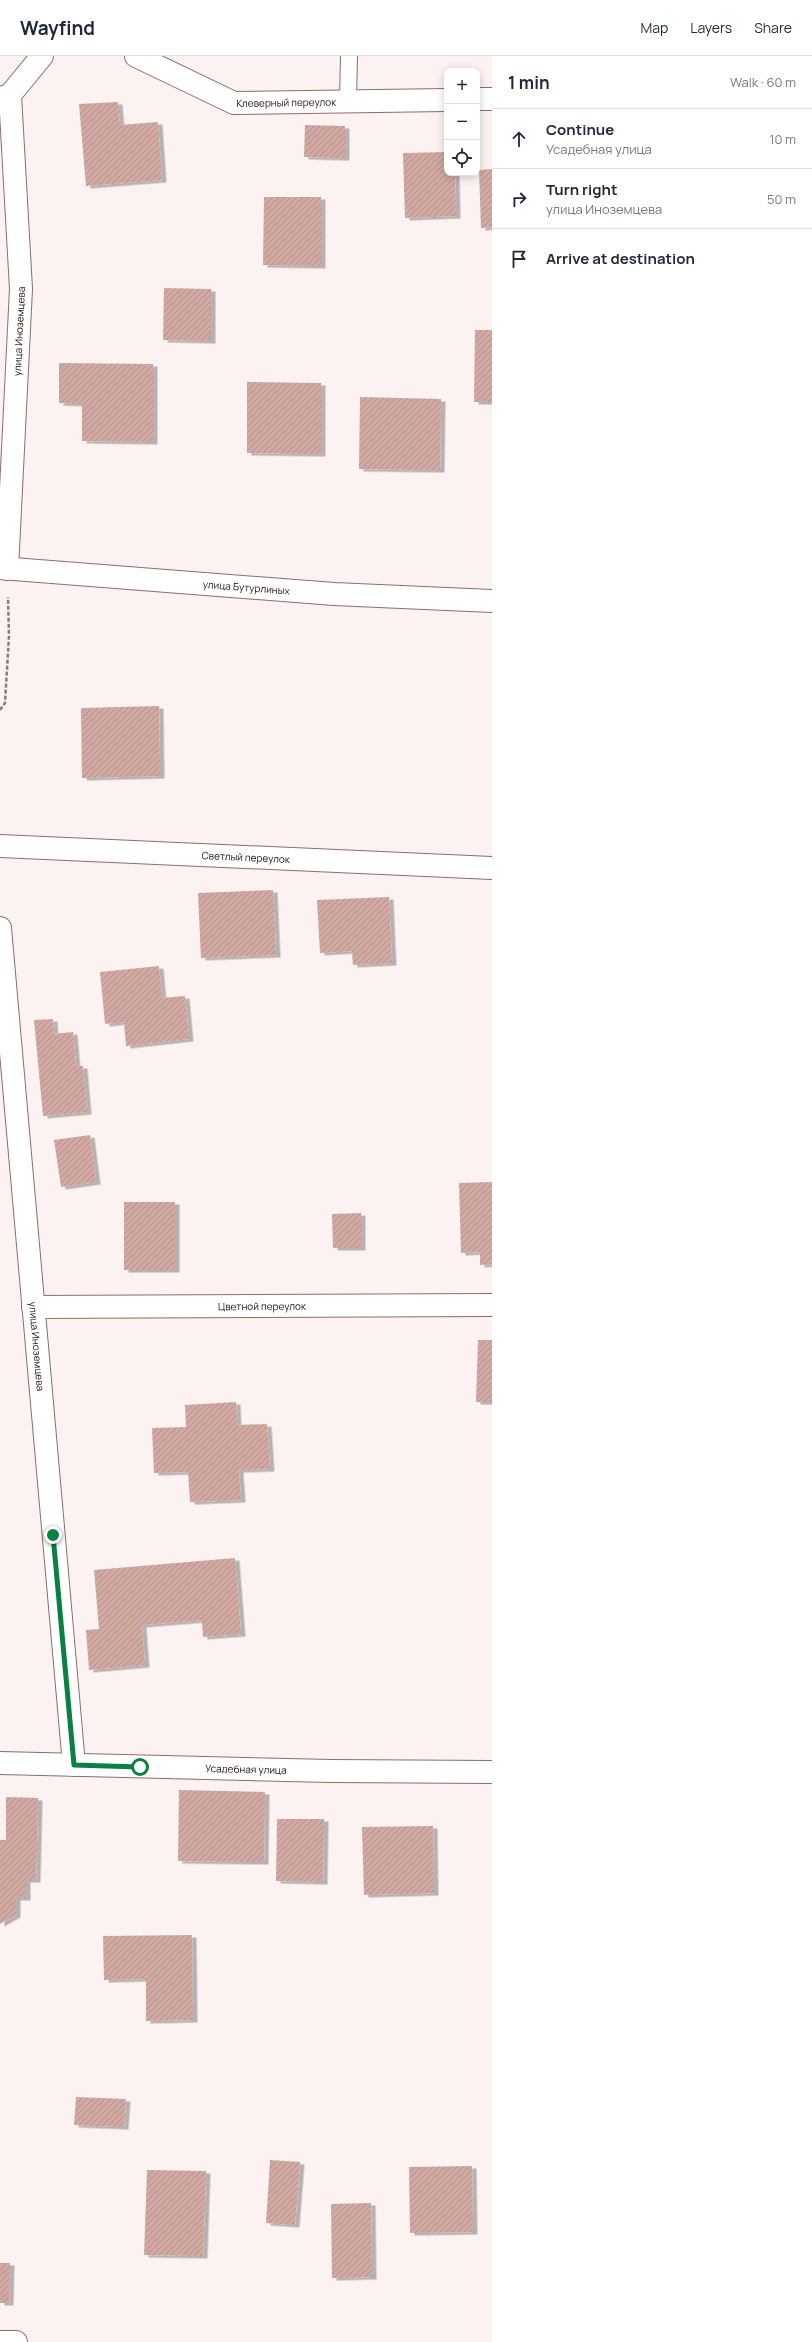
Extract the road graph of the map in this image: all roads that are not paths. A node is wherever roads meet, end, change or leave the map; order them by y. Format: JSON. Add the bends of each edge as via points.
{"nodes":[{"id":1,"x":42,"y":56,"type":"edge"},
{"id":2,"x":136,"y":56,"type":"edge"},
{"id":3,"x":349,"y":56,"type":"edge"},
{"id":4,"x":5,"y":96,"type":"edge"},
{"id":5,"x":480,"y":99,"type":"edge"},
{"id":6,"x":492,"y":99,"type":"edge"},
{"id":7,"x":444,"y":100,"type":"edge"},
{"id":8,"x":348,"y":101,"type":"junction"},
{"id":9,"x":3,"y":568,"type":"edge"},
{"id":10,"x":492,"y":601,"type":"edge"},
{"id":11,"x":0,"y":846,"type":"edge"},
{"id":12,"x":492,"y":868,"type":"edge"},
{"id":13,"x":0,"y":928,"type":"edge"},
{"id":14,"x":492,"y":1305,"type":"edge"},
{"id":15,"x":33,"y":1306,"type":"junction"},
{"id":16,"x":0,"y":1764,"type":"edge"},
{"id":17,"x":74,"y":1765,"type":"junction"},
{"id":18,"x":492,"y":1772,"type":"edge"},
{"id":19,"x":0,"y":2342,"type":"edge"},
{"id":20,"x":16,"y":2342,"type":"edge"}],
"edges":[{"from":1,"to":4,"type":"street"},
{"from":2,"to":8,"type":"street","name":"Клеверный переулок","via":[[234,103]]},
{"from":3,"to":8,"type":"lane"},
{"from":4,"to":9,"type":"street","name":"улица Иноземцева","via":[[21,289]]},
{"from":5,"to":6,"type":"street"},
{"from":7,"to":8,"type":"street","name":"Клеверный переулок"},
{"from":9,"to":10,"type":"street","name":"улица Бутурлиных","via":[[334,594]]},
{"from":11,"to":12,"type":"street","name":"Светлый переулок"},
{"from":13,"to":15,"type":"street","name":"улица Иноземцева"},
{"from":14,"to":15,"type":"street","name":"Цветной переулок"},
{"from":15,"to":17,"type":"street","name":"улица Иноземцева"},
{"from":16,"to":17,"type":"street","name":"Усадебная улица"},
{"from":17,"to":18,"type":"street","name":"Усадебная улица"},
{"from":19,"to":20,"type":"street"}]}
